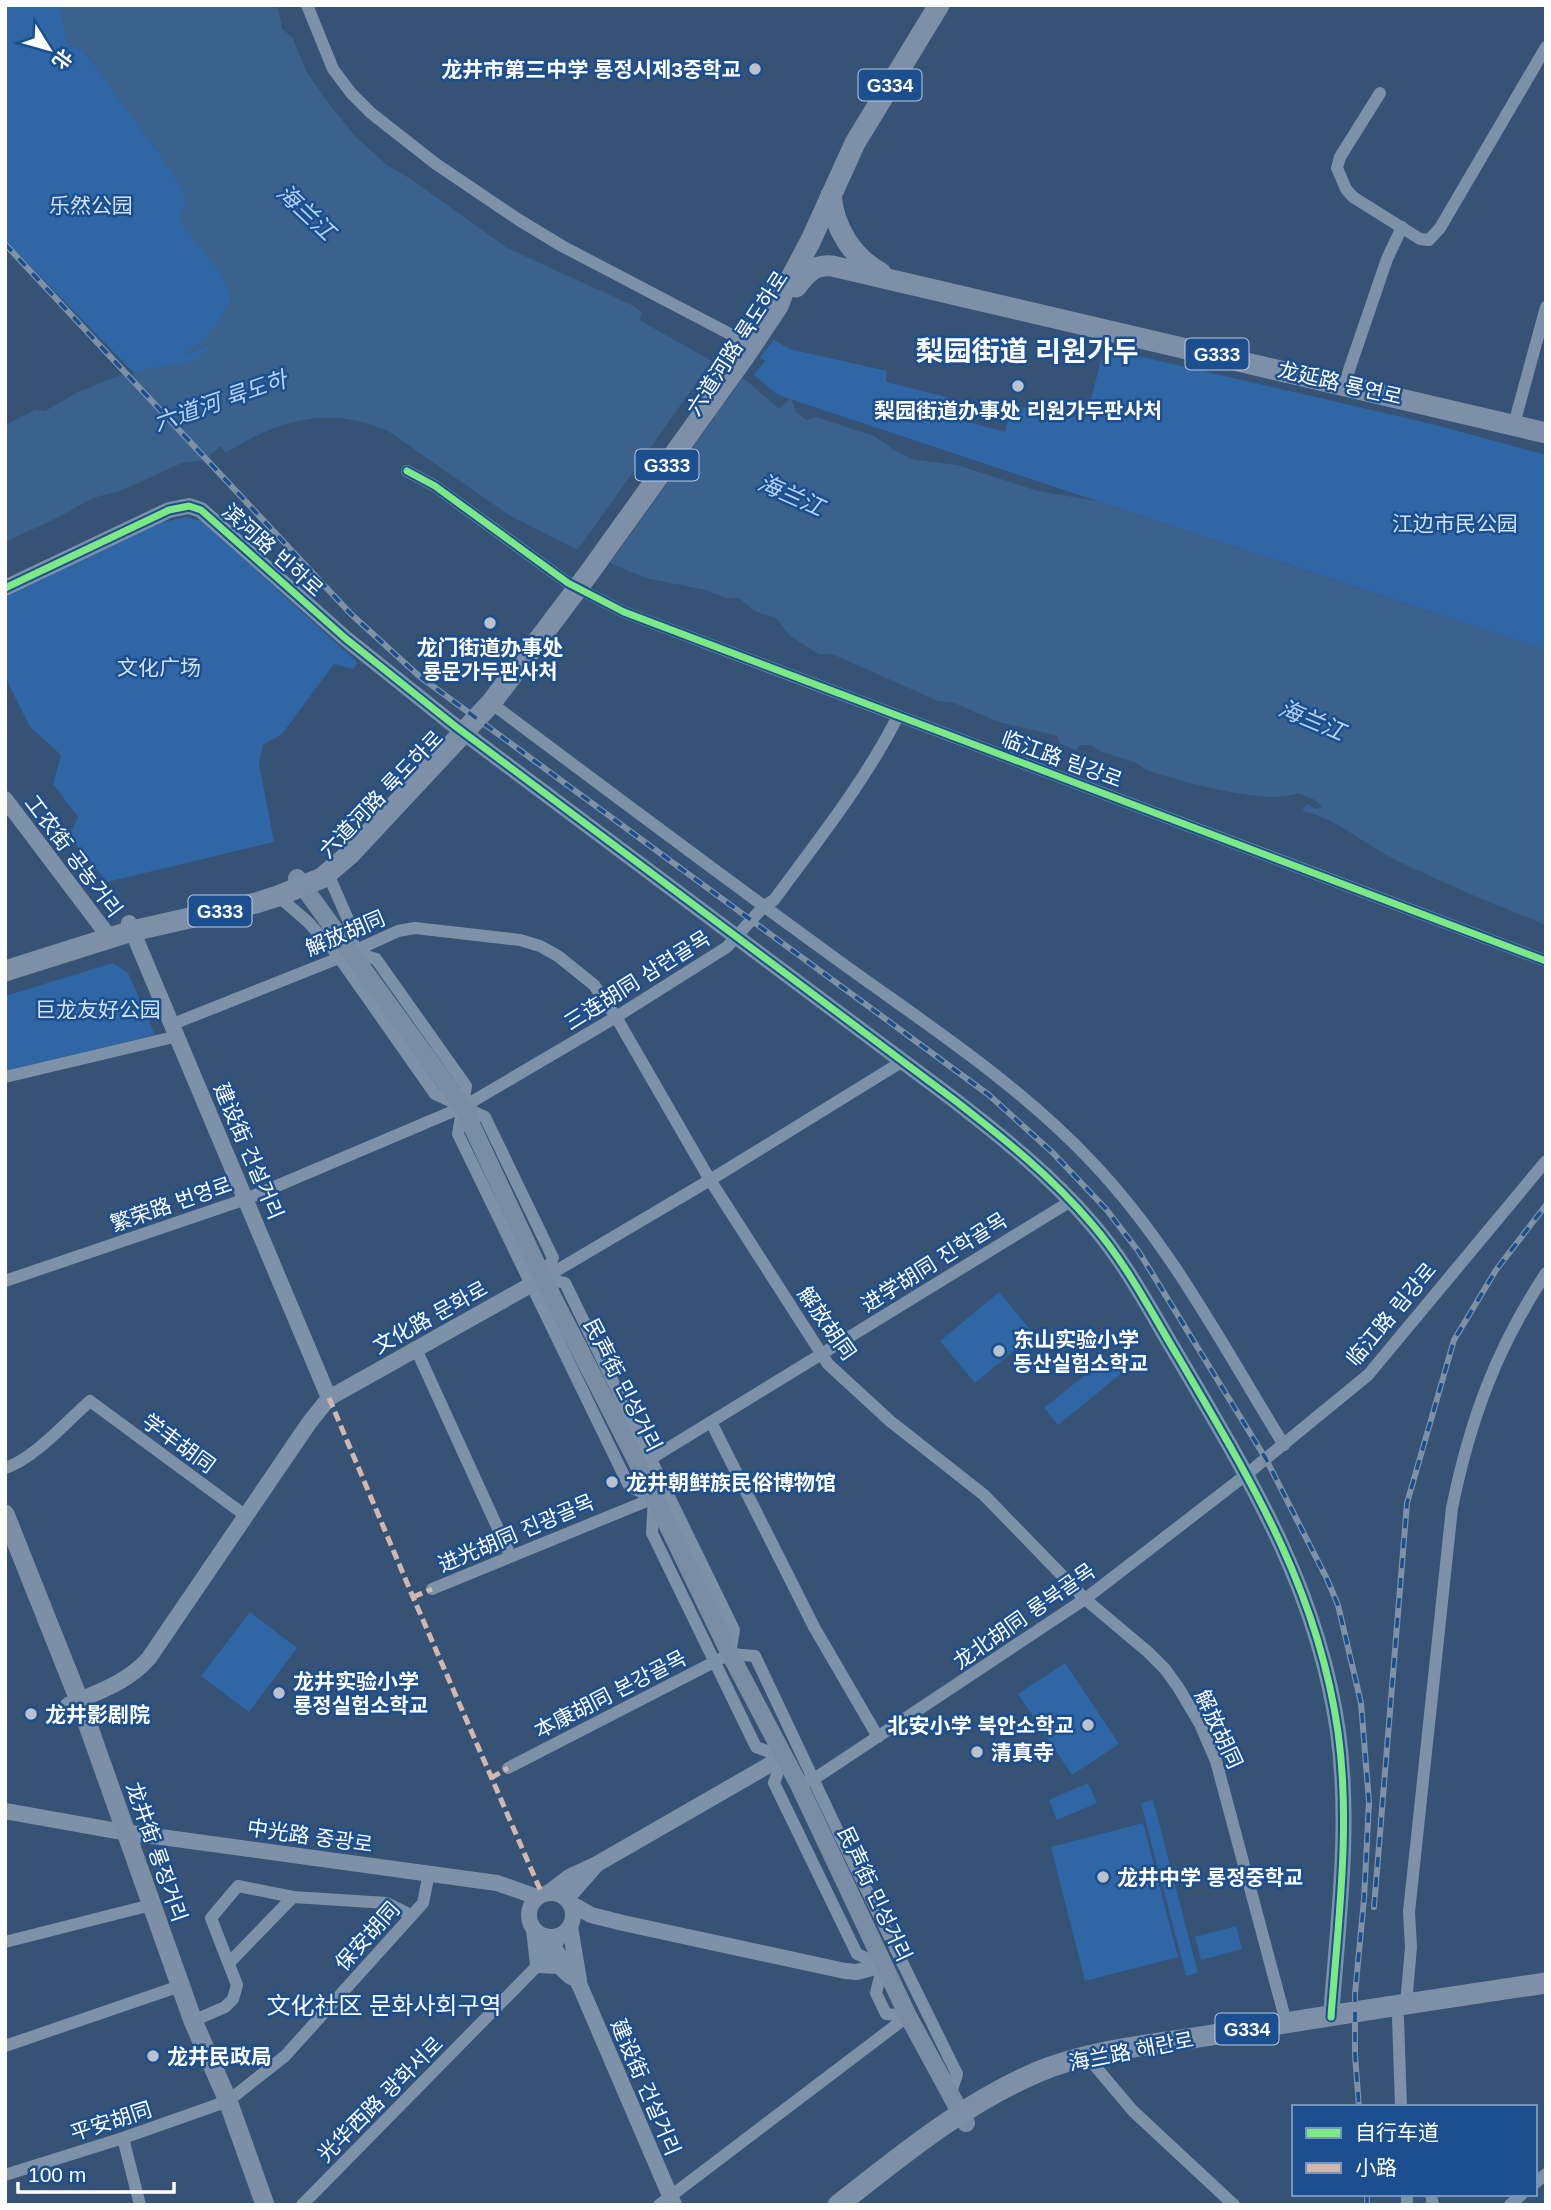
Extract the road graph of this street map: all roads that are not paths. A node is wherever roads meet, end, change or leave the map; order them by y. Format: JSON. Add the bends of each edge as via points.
{"nodes":[{"id":1,"x":307,"y":5,"type":"edge"},
{"id":2,"x":924,"y":5,"type":"edge"},
{"id":3,"x":939,"y":5,"type":"edge"},
{"id":4,"x":1546,"y":47,"type":"edge"},
{"id":5,"x":1380,"y":93,"type":"dead end"},
{"id":6,"x":838,"y":166,"type":"junction"},
{"id":7,"x":831,"y":198,"type":"junction"},
{"id":8,"x":1402,"y":227,"type":"junction"},
{"id":9,"x":860,"y":259,"type":"junction"},
{"id":10,"x":792,"y":269,"type":"junction"},
{"id":11,"x":891,"y":272,"type":"junction"},
{"id":12,"x":778,"y":306,"type":"junction"},
{"id":13,"x":1546,"y":307,"type":"edge"},
{"id":14,"x":743,"y":348,"type":"junction"},
{"id":15,"x":1348,"y":373,"type":"junction"},
{"id":16,"x":1516,"y":419,"type":"junction"},
{"id":17,"x":1546,"y":421,"type":"edge"},
{"id":18,"x":1546,"y":433,"type":"edge"},
{"id":19,"x":407,"y":471,"type":"dead end"},
{"id":20,"x":579,"y":578,"type":"junction"},
{"id":21,"x":5,"y":588,"type":"edge"},
{"id":22,"x":491,"y":703,"type":"junction"},
{"id":23,"x":898,"y":716,"type":"junction"},
{"id":24,"x":460,"y":729,"type":"junction"},
{"id":25,"x":5,"y":799,"type":"edge"},
{"id":26,"x":328,"y":874,"type":"junction"},
{"id":27,"x":301,"y":882,"type":"junction"},
{"id":28,"x":278,"y":896,"type":"junction"},
{"id":29,"x":764,"y":906,"type":"junction"},
{"id":30,"x":130,"y":926,"type":"junction"},
{"id":31,"x":107,"y":933,"type":"junction"},
{"id":32,"x":737,"y":938,"type":"junction"},
{"id":33,"x":346,"y":955,"type":"junction"},
{"id":34,"x":1546,"y":961,"type":"edge"},
{"id":35,"x":5,"y":962,"type":"edge"},
{"id":36,"x":5,"y":971,"type":"edge"},
{"id":37,"x":617,"y":1017,"type":"junction"},
{"id":38,"x":175,"y":1030,"type":"junction"},
{"id":39,"x":903,"y":1061,"type":"junction"},
{"id":40,"x":5,"y":1077,"type":"edge"},
{"id":41,"x":463,"y":1107,"type":"junction"},
{"id":42,"x":1546,"y":1161,"type":"edge"},
{"id":43,"x":710,"y":1180,"type":"junction"},
{"id":44,"x":246,"y":1199,"type":"junction"},
{"id":45,"x":1070,"y":1200,"type":"junction"},
{"id":46,"x":1546,"y":1273,"type":"edge"},
{"id":47,"x":5,"y":1281,"type":"edge"},
{"id":48,"x":537,"y":1282,"type":"junction"},
{"id":49,"x":416,"y":1349,"type":"junction"},
{"id":50,"x":821,"y":1355,"type":"junction"},
{"id":51,"x":330,"y":1398,"type":"junction"},
{"id":52,"x":711,"y":1422,"type":"junction"},
{"id":53,"x":1284,"y":1445,"type":"junction"},
{"id":54,"x":645,"y":1462,"type":"junction"},
{"id":55,"x":5,"y":1468,"type":"edge"},
{"id":56,"x":1247,"y":1474,"type":"junction"},
{"id":57,"x":654,"y":1498,"type":"junction"},
{"id":58,"x":5,"y":1514,"type":"edge"},
{"id":59,"x":246,"y":1516,"type":"junction"},
{"id":60,"x":5,"y":1542,"type":"edge"},
{"id":61,"x":510,"y":1555,"type":"junction"},
{"id":62,"x":432,"y":1589,"type":"dead end"},
{"id":63,"x":1085,"y":1598,"type":"junction"},
{"id":64,"x":722,"y":1658,"type":"junction"},
{"id":65,"x":74,"y":1703,"type":"junction"},
{"id":66,"x":878,"y":1737,"type":"junction"},
{"id":67,"x":783,"y":1757,"type":"junction"},
{"id":68,"x":508,"y":1768,"type":"dead end"},
{"id":69,"x":806,"y":1781,"type":"junction"},
{"id":70,"x":5,"y":1811,"type":"edge"},
{"id":71,"x":122,"y":1832,"type":"junction"},
{"id":72,"x":836,"y":1845,"type":"junction"},
{"id":73,"x":597,"y":1864,"type":"junction"},
{"id":74,"x":429,"y":1873,"type":"junction"},
{"id":75,"x":487,"y":1882,"type":"junction"},
{"id":76,"x":543,"y":1895,"type":"junction"},
{"id":77,"x":293,"y":1897,"type":"junction"},
{"id":78,"x":570,"y":1903,"type":"junction"},
{"id":79,"x":146,"y":1906,"type":"junction"},
{"id":80,"x":411,"y":1915,"type":"junction"},
{"id":81,"x":623,"y":1923,"type":"junction"},
{"id":82,"x":571,"y":1926,"type":"junction"},
{"id":83,"x":540,"y":1933,"type":"junction"},
{"id":84,"x":5,"y":1942,"type":"edge"},
{"id":85,"x":229,"y":1963,"type":"junction"},
{"id":86,"x":538,"y":1965,"type":"junction"},
{"id":87,"x":883,"y":1965,"type":"junction"},
{"id":88,"x":1546,"y":1983,"type":"edge"},
{"id":89,"x":580,"y":1986,"type":"junction"},
{"id":90,"x":176,"y":1988,"type":"junction"},
{"id":91,"x":1546,"y":1998,"type":"edge"},
{"id":92,"x":1402,"y":2011,"type":"junction"},
{"id":93,"x":908,"y":2017,"type":"junction"},
{"id":94,"x":1331,"y":2017,"type":"junction"},
{"id":95,"x":193,"y":2021,"type":"junction"},
{"id":96,"x":1286,"y":2022,"type":"junction"},
{"id":97,"x":5,"y":2046,"type":"edge"},
{"id":98,"x":1095,"y":2066,"type":"junction"},
{"id":99,"x":221,"y":2104,"type":"junction"},
{"id":100,"x":1401,"y":2105,"type":"edge"},
{"id":101,"x":959,"y":2111,"type":"junction"},
{"id":102,"x":123,"y":2138,"type":"junction"},
{"id":103,"x":5,"y":2175,"type":"edge"},
{"id":104,"x":668,"y":2202,"type":"edge"},
{"id":105,"x":140,"y":2205,"type":"edge"},
{"id":106,"x":253,"y":2205,"type":"edge"},
{"id":107,"x":265,"y":2205,"type":"edge"},
{"id":108,"x":302,"y":2205,"type":"edge"},
{"id":109,"x":838,"y":2205,"type":"edge"},
{"id":110,"x":854,"y":2205,"type":"edge"},
{"id":111,"x":1234,"y":2205,"type":"edge"}],
"edges":[{"from":1,"to":14,"type":"street","via":[[333,69],[371,113],[519,220]]},
{"from":2,"to":6,"type":"highway","number":"G334","via":[[852,121]]},
{"from":3,"to":6,"type":"highway","number":"G334"},
{"from":4,"to":8,"type":"street","via":[[1433,237],[1420,239]]},
{"from":5,"to":8,"type":"street","via":[[1337,168],[1353,197]]},
{"from":6,"to":7,"type":"highway","name":"龙延路 룡연로","number":"G334"},
{"from":6,"to":10,"type":"highway","name":"六道河路 륙도하로"},
{"from":6,"to":11,"type":"highway","name":"龙延路 룡연로","number":"G334","via":[[852,226]]},
{"from":7,"to":9,"type":"highway","name":"龙延路 룡연로","number":"G334","via":[[839,227]]},
{"from":7,"to":10,"type":"highway","name":"六道河路 륙도하로"},
{"from":8,"to":15,"type":"street"},
{"from":9,"to":10,"type":"highway","name":"龙延路 룡연로","via":[[820,257]]},
{"from":9,"to":11,"type":"highway","name":"龙延路 룡연로","number":"G334"},
{"from":10,"to":12,"type":"highway","name":"六道河路 륙도하로"},
{"from":10,"to":14,"type":"highway","name":"六道河路 륙도하로","number":"G333"},
{"from":11,"to":12,"type":"highway","name":"龙延路 룡연로","via":[[817,267]]},
{"from":11,"to":15,"type":"highway","name":"龙延路 룡연로","number":"G333"},
{"from":11,"to":16,"type":"highway","name":"龙延路 룡연로","number":"G333"},
{"from":12,"to":14,"type":"highway","name":"六道河路 륙도하로","number":"G333"},
{"from":13,"to":16,"type":"street"},
{"from":14,"to":20,"type":"highway","name":"六道河路 륙도하로","number":"G333"},
{"from":15,"to":16,"type":"highway","name":"龙延路 룡연로","number":"G333"},
{"from":16,"to":17,"type":"highway","name":"龙延路 룡연로","number":"G333"},
{"from":16,"to":18,"type":"highway","name":"龙延路 룡연로","number":"G333"},
{"from":19,"to":20,"type":"street","name":"临江路 림강로"},
{"from":20,"to":22,"type":"highway","name":"六道河路 륙도하로","number":"G333"},
{"from":20,"to":23,"type":"street","name":"临江路 림강로","via":[[649,622]]},
{"from":20,"to":24,"type":"highway","name":"六道河路 륙도하로","number":"G333"},
{"from":21,"to":24,"type":"street","name":"滨河路 빈하로","via":[[169,510],[195,507],[345,638]]},
{"from":22,"to":24,"type":"highway","name":"六道河路 륙도하로","number":"G333"},
{"from":22,"to":29,"type":"street"},
{"from":23,"to":29,"type":"street","name":"三连胡同 삼련골목","via":[[851,797],[774,900]]},
{"from":23,"to":34,"type":"street","name":"临江路 림강로"},
{"from":24,"to":26,"type":"highway","name":"六道河路 륙도하로","number":"G333"},
{"from":24,"to":27,"type":"highway","name":"六道河路 륙도하로","number":"G333","via":[[326,863]]},
{"from":24,"to":32,"type":"street","name":"滨河路 빈하로"},
{"from":25,"to":31,"type":"street","name":"工农街 공농거리"},
{"from":26,"to":27,"type":"highway","name":"六道河路 륙도하로","number":"G333"},
{"from":26,"to":33,"type":"street","via":[[353,931]]},
{"from":27,"to":28,"type":"highway","name":"六道河路 륙도하로","number":"G333"},
{"from":27,"to":30,"type":"highway","name":"六道河路 륙도하로","number":"G333"},
{"from":27,"to":33,"type":"main road","name":"民声街 민성거리"},
{"from":28,"to":30,"type":"highway","name":"六道河路 륙도하로","number":"G333"},
{"from":28,"to":33,"type":"street"},
{"from":29,"to":32,"type":"street","name":"三连胡同 삼련골목"},
{"from":29,"to":53,"type":"street","via":[[1007,1084],[1091,1161],[1177,1270]]},
{"from":30,"to":31,"type":"highway","name":"六道河路 륙도하로","number":"G333"},
{"from":30,"to":38,"type":"street","name":"建设街 건설거리"},
{"from":31,"to":35,"type":"highway","name":"六道河路 륙도하로","number":"G333"},
{"from":31,"to":36,"type":"highway","name":"六道河路 륙도하로","number":"G333"},
{"from":32,"to":37,"type":"street","name":"三连胡同 삼련골목"},
{"from":32,"to":39,"type":"street","name":"滨河路 빈하로"},
{"from":33,"to":37,"type":"street","name":"解放胡同","via":[[415,928],[520,940],[540,946],[580,972]]},
{"from":33,"to":38,"type":"street","name":"解放胡同"},
{"from":33,"to":41,"type":"main road","name":"民声街 민성거리"},
{"from":37,"to":41,"type":"street","name":"三连胡同 삼련골목"},
{"from":37,"to":43,"type":"street","name":"解放胡同"},
{"from":38,"to":40,"type":"street","name":"解放胡同"},
{"from":38,"to":44,"type":"street","name":"建设街 건설거리"},
{"from":39,"to":43,"type":"street","name":"文化路 문화로"},
{"from":39,"to":45,"type":"street","name":"滨河路 빈하로","via":[[1004,1139]]},
{"from":41,"to":44,"type":"street","name":"繁荣路 번영로"},
{"from":41,"to":48,"type":"main road","name":"民声街 민성거리"},
{"from":42,"to":53,"type":"street","name":"临江路 림강로","via":[[1378,1364]]},
{"from":43,"to":48,"type":"street","name":"文化路 문화로"},
{"from":43,"to":50,"type":"street","name":"解放胡同"},
{"from":44,"to":47,"type":"street","name":"繁荣路 번영로"},
{"from":44,"to":51,"type":"street","name":"建设街 건설거리"},
{"from":45,"to":50,"type":"street","name":"进学胡同 진학골목"},
{"from":45,"to":56,"type":"street","name":"滨河路 빈하로","via":[[1136,1284]]},
{"from":46,"to":92,"type":"street","via":[[1512,1327],[1482,1397],[1452,1508]]},
{"from":48,"to":49,"type":"street","name":"文化路 문화로"},
{"from":48,"to":54,"type":"main road","name":"民声街 민성거리"},
{"from":48,"to":57,"type":"street","via":[[629,1486]]},
{"from":49,"to":51,"type":"street","name":"文化路 문화로"},
{"from":49,"to":61,"type":"street"},
{"from":50,"to":52,"type":"street","name":"进学胡同 진학골목"},
{"from":50,"to":63,"type":"street","name":"解放胡同","via":[[890,1421],[984,1495]]},
{"from":51,"to":59,"type":"street","name":"文化路 문화로"},
{"from":52,"to":54,"type":"street","name":"进学胡同 진학골목"},
{"from":52,"to":66,"type":"street","via":[[814,1627]]},
{"from":53,"to":56,"type":"street","name":"临江路 림강로"},
{"from":54,"to":57,"type":"main road","name":"民声街 민성거리"},
{"from":54,"to":64,"type":"street","via":[[734,1630]]},
{"from":55,"to":59,"type":"street","name":"学丰胡同","via":[[33,1451],[90,1401]]},
{"from":56,"to":63,"type":"street","name":"龙北胡同 룡북골목"},
{"from":56,"to":94,"type":"street","name":"滨河路 빈하로","via":[[1311,1615],[1338,1730],[1345,1798]]},
{"from":57,"to":61,"type":"street","name":"进光胡同 진광골목"},
{"from":57,"to":64,"type":"main road","name":"民声街 민성거리"},
{"from":58,"to":65,"type":"main road","name":"龙井街 룡정거리"},
{"from":59,"to":65,"type":"street","name":"文化路 문화로","via":[[139,1669],[117,1685]]},
{"from":60,"to":65,"type":"main road","name":"龙井街 룡정거리"},
{"from":61,"to":62,"type":"street","name":"进光胡同 진광골목"},
{"from":63,"to":66,"type":"street","name":"龙北胡同 룡북골목"},
{"from":63,"to":96,"type":"street","name":"解放胡同","via":[[1165,1669],[1208,1741],[1225,1788]]},
{"from":64,"to":67,"type":"main road","name":"民声街 민성거리"},
{"from":64,"to":68,"type":"street","name":"本康胡同 본강골목"},
{"from":64,"to":69,"type":"street","via":[[755,1656]]},
{"from":65,"to":71,"type":"main road","name":"龙井街 룡정거리"},
{"from":66,"to":69,"type":"street","name":"龙北胡同 룡북골목"},
{"from":67,"to":69,"type":"main road","name":"民声街 민성거리"},
{"from":67,"to":73,"type":"street"},
{"from":67,"to":87,"type":"street","via":[[774,1783],[791,1820],[857,1954]]},
{"from":69,"to":72,"type":"main road","name":"民声街 민성거리"},
{"from":70,"to":71,"type":"street","name":"中光路 중광로"},
{"from":71,"to":74,"type":"street","name":"中光路 중광로"},
{"from":71,"to":79,"type":"main road","name":"龙井街 룡정거리"},
{"from":72,"to":87,"type":"main road","name":"民声街 민성거리"},
{"from":72,"to":101,"type":"street","via":[[957,2074]]},
{"from":73,"to":76,"type":"street"},
{"from":73,"to":78,"type":"street","via":[[572,1890]]},
{"from":74,"to":75,"type":"street","name":"中光路 중광로"},
{"from":74,"to":80,"type":"street","name":"保安胡同","via":[[423,1903]]},
{"from":75,"to":76,"type":"street","name":"中光路 중광로"},
{"from":75,"to":83,"type":"street","name":"中光路 중광로","via":[[518,1903]]},
{"from":76,"to":78,"type":"street","via":[[563,1896]]},
{"from":76,"to":83,"type":"street","via":[[530,1909]]},
{"from":77,"to":80,"type":"street","via":[[387,1903]]},
{"from":77,"to":85,"type":"street"},
{"from":77,"to":85,"type":"street","via":[[238,1886],[211,1918]]},
{"from":78,"to":81,"type":"street","via":[[591,1915]]},
{"from":78,"to":82,"type":"street"},
{"from":79,"to":84,"type":"street"},
{"from":79,"to":90,"type":"main road","name":"龙井街 룡정거리"},
{"from":80,"to":99,"type":"street","name":"保安胡同","via":[[285,2056]]},
{"from":81,"to":82,"type":"street"},
{"from":81,"to":87,"type":"street","via":[[845,1971]]},
{"from":82,"to":83,"type":"street","via":[[558,1936]]},
{"from":82,"to":89,"type":"street"},
{"from":83,"to":86,"type":"street"},
{"from":83,"to":86,"type":"street","name":"光华西路 광화서로"},
{"from":83,"to":89,"type":"street","name":"中光路 중광로"},
{"from":85,"to":95,"type":"street","via":[[237,1985],[233,1999]]},
{"from":86,"to":89,"type":"street","via":[[559,1966]]},
{"from":86,"to":108,"type":"street","name":"光华西路 광화서로"},
{"from":87,"to":93,"type":"main road","name":"民声街 민성거리"},
{"from":88,"to":92,"type":"highway","name":"海兰路 해란로","number":"G334"},
{"from":89,"to":104,"type":"street","name":"建设街 건설거리"},
{"from":90,"to":95,"type":"main road","name":"龙井街 룡정거리"},
{"from":90,"to":97,"type":"street"},
{"from":90,"to":99,"type":"main road","name":"龙井街 룡정거리"},
{"from":91,"to":92,"type":"highway","name":"海兰路 해란로","number":"G334"},
{"from":92,"to":94,"type":"highway","name":"海兰路 해란로","number":"G334"},
{"from":92,"to":98,"type":"highway","name":"海兰路 해란로","number":"G334"},
{"from":92,"to":100,"type":"street"},
{"from":93,"to":101,"type":"main road","name":"民声街 민성거리"},
{"from":93,"to":104,"type":"street"},
{"from":94,"to":96,"type":"highway","name":"海兰路 해란로","number":"G334"},
{"from":95,"to":99,"type":"main road","name":"龙井街 룡정거리"},
{"from":96,"to":101,"type":"highway","name":"海兰路 해란로","number":"G334","via":[[1063,2063]]},
{"from":98,"to":101,"type":"highway","name":"海兰路 해란로","number":"G334"},
{"from":98,"to":111,"type":"street","via":[[1133,2111]]},
{"from":99,"to":102,"type":"street","name":"平安胡同"},
{"from":99,"to":106,"type":"main road","name":"龙井街 룡정거리"},
{"from":99,"to":107,"type":"main road","name":"龙井街 룡정거리"},
{"from":101,"to":109,"type":"highway","name":"海兰路 해란로","number":"G334"},
{"from":101,"to":110,"type":"highway","name":"海兰路 해란로","number":"G334"},
{"from":102,"to":103,"type":"street","name":"平安胡同"},
{"from":102,"to":105,"type":"street"}]}
